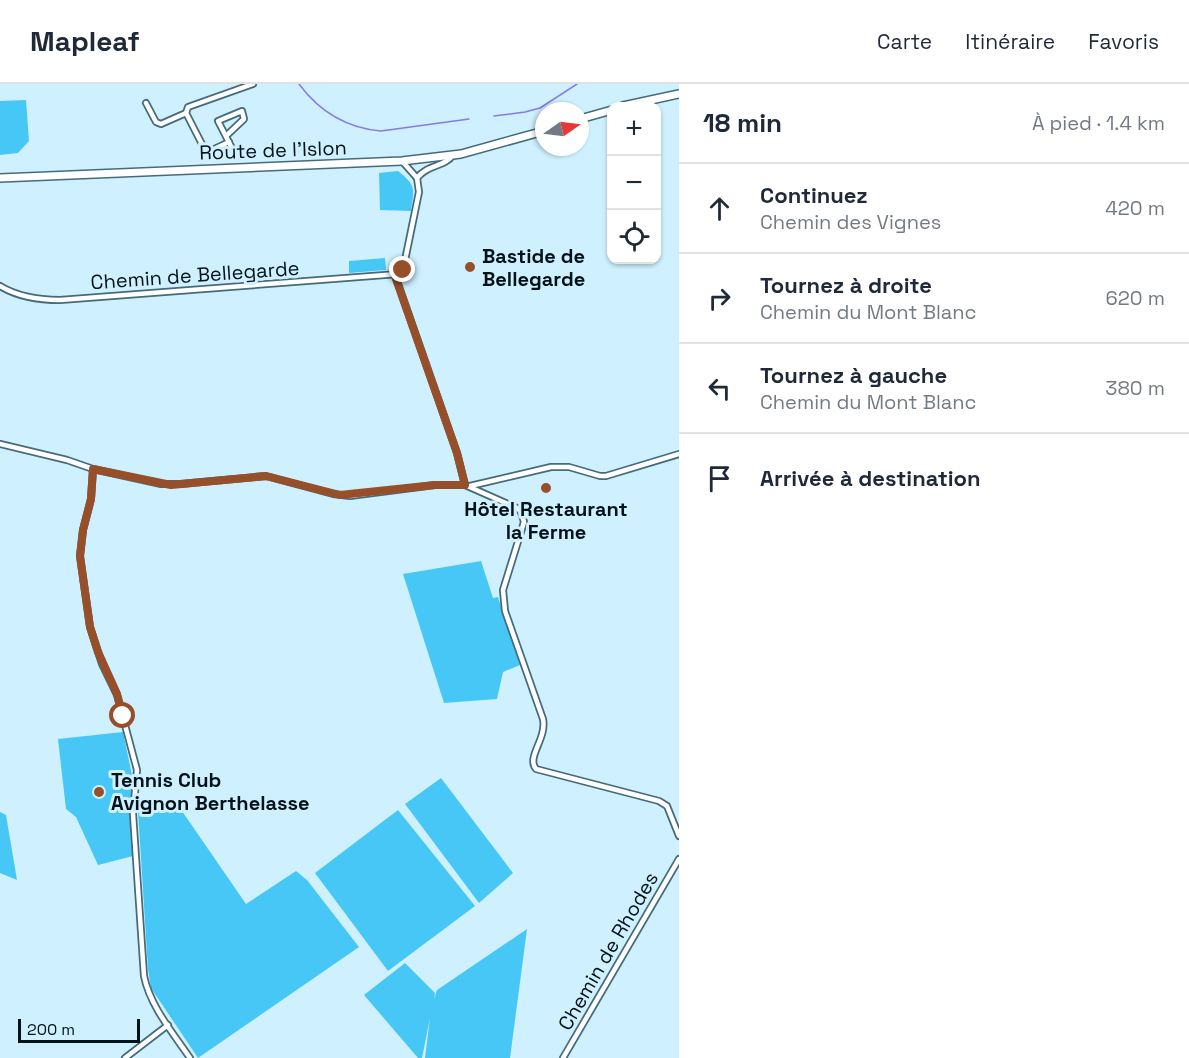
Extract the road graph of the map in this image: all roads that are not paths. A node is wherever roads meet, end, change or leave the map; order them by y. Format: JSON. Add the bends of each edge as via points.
{"nodes":[{"id":1,"x":253,"y":84,"type":"edge"},
{"id":2,"x":679,"y":94,"type":"edge"},
{"id":3,"x":641,"y":102,"type":"edge"},
{"id":4,"x":146,"y":103,"type":"dead end"},
{"id":5,"x":607,"y":111,"type":"edge"},
{"id":6,"x":186,"y":112,"type":"junction"},
{"id":7,"x":589,"y":116,"type":"edge"},
{"id":8,"x":535,"y":133,"type":"edge"},
{"id":9,"x":226,"y":136,"type":"junction"},
{"id":10,"x":229,"y":142,"type":"junction"},
{"id":11,"x":453,"y":155,"type":"junction"},
{"id":12,"x":236,"y":156,"type":"dead end"},
{"id":13,"x":402,"y":161,"type":"junction"},
{"id":14,"x":0,"y":178,"type":"edge"},
{"id":15,"x":417,"y":178,"type":"junction"},
{"id":16,"x":395,"y":275,"type":"junction"},
{"id":17,"x":0,"y":286,"type":"edge"},
{"id":18,"x":0,"y":444,"type":"edge"},
{"id":19,"x":679,"y":454,"type":"edge"},
{"id":20,"x":93,"y":469,"type":"junction"},
{"id":21,"x":468,"y":486,"type":"junction"},
{"id":22,"x":679,"y":836,"type":"edge"},
{"id":23,"x":679,"y":859,"type":"edge"},
{"id":24,"x":168,"y":1025,"type":"junction"},
{"id":25,"x":125,"y":1058,"type":"edge"},
{"id":26,"x":190,"y":1058,"type":"edge"},
{"id":27,"x":563,"y":1058,"type":"edge"}],
"edges":[{"from":1,"to":6,"type":"street","via":[[188,106]]},
{"from":2,"to":3,"type":"street"},
{"from":4,"to":6,"type":"street","via":[[159,124]]},
{"from":5,"to":7,"type":"street"},
{"from":6,"to":10,"type":"street","via":[[205,150]]},
{"from":8,"to":11,"type":"street","name":"Route de l'Islon"},
{"from":9,"to":9,"type":"street","via":[[244,119],[241,110],[218,120]]},
{"from":9,"to":10,"type":"street"},
{"from":10,"to":12,"type":"street"},
{"from":11,"to":13,"type":"street","name":"Route de l'Islon"},
{"from":11,"to":15,"type":"street","via":[[425,169]]},
{"from":13,"to":14,"type":"street","name":"Route de l'Islon"},
{"from":13,"to":15,"type":"street"},
{"from":15,"to":16,"type":"street","via":[[419,192],[403,270]]},
{"from":16,"to":17,"type":"street","name":"Chemin de Bellegarde","via":[[60,300],[32,298]]},
{"from":16,"to":21,"type":"street"},
{"from":18,"to":20,"type":"street"},
{"from":19,"to":21,"type":"street","via":[[606,476],[568,467],[551,468]]},
{"from":20,"to":21,"type":"street","via":[[171,485],[266,476],[340,495],[435,485]]},
{"from":20,"to":24,"type":"street","via":[[80,556],[90,627],[117,694],[137,770],[133,814],[144,976]]},
{"from":21,"to":22,"type":"street","via":[[517,508],[524,517],[502,596],[543,719],[544,731],[532,760],[534,767],[659,801],[667,806]]},
{"from":23,"to":27,"type":"street","name":"Chemin de Rhodes"},
{"from":24,"to":25,"type":"street"},
{"from":24,"to":26,"type":"street"}]}
